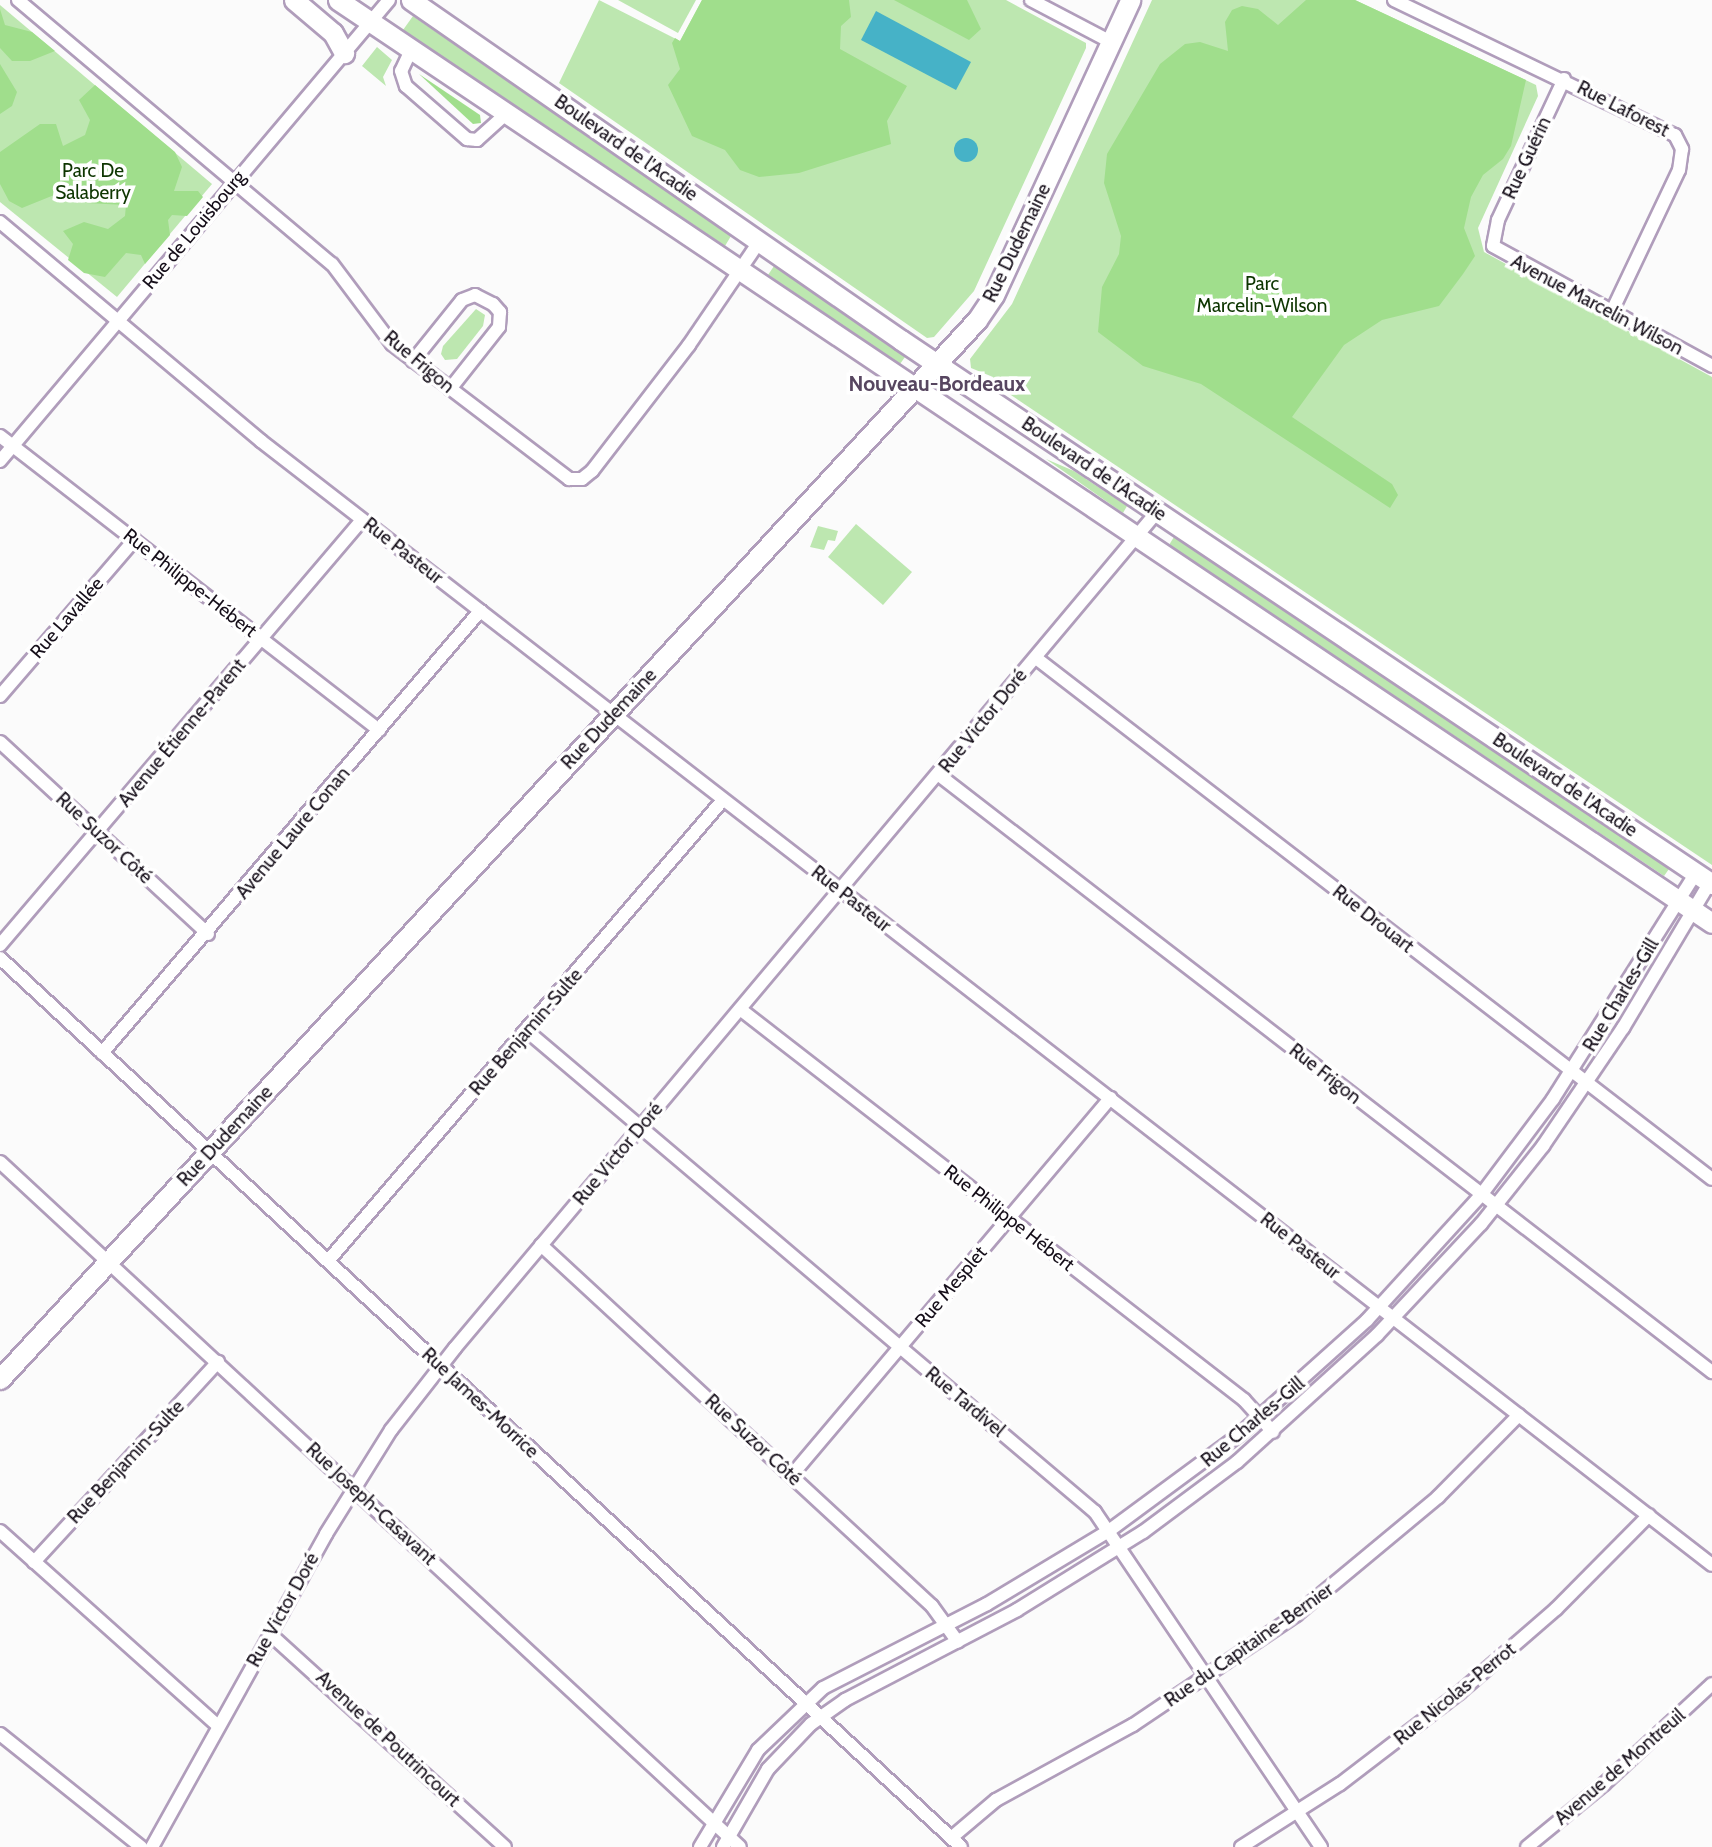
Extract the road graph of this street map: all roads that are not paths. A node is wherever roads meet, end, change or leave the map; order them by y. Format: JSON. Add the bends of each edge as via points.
{"nodes":[{"id":1,"x":18,"y":0,"type":"edge"},
{"id":2,"x":294,"y":0,"type":"edge"},
{"id":3,"x":338,"y":0,"type":"edge"},
{"id":4,"x":389,"y":0,"type":"edge"},
{"id":5,"x":411,"y":0,"type":"edge"},
{"id":6,"x":1031,"y":0,"type":"edge"},
{"id":7,"x":1130,"y":0,"type":"edge"},
{"id":8,"x":1394,"y":0,"type":"edge"},
{"id":9,"x":371,"y":23,"type":"junction"},
{"id":10,"x":1111,"y":42,"type":"junction"},
{"id":11,"x":411,"y":50,"type":"junction"},
{"id":12,"x":344,"y":53,"type":"junction"},
{"id":13,"x":1564,"y":79,"type":"junction"},
{"id":14,"x":506,"y":114,"type":"junction"},
{"id":15,"x":235,"y":182,"type":"junction"},
{"id":16,"x":0,"y":222,"type":"edge"},
{"id":17,"x":1492,"y":236,"type":"joint"},
{"id":18,"x":760,"y":242,"type":"junction"},
{"id":19,"x":739,"y":271,"type":"junction"},
{"id":20,"x":1611,"y":313,"type":"junction"},
{"id":21,"x":117,"y":321,"type":"junction"},
{"id":22,"x":413,"y":361,"type":"junction"},
{"id":23,"x":938,"y":364,"type":"junction"},
{"id":24,"x":1712,"y":366,"type":"edge"},
{"id":25,"x":915,"y":388,"type":"junction"},
{"id":26,"x":450,"y":389,"type":"junction"},
{"id":27,"x":0,"y":436,"type":"edge"},
{"id":28,"x":13,"y":446,"type":"junction"},
{"id":29,"x":0,"y":461,"type":"edge"},
{"id":30,"x":1157,"y":512,"type":"junction"},
{"id":31,"x":362,"y":520,"type":"junction"},
{"id":32,"x":1138,"y":537,"type":"junction"},
{"id":33,"x":134,"y":540,"type":"junction"},
{"id":34,"x":480,"y":611,"type":"junction"},
{"id":35,"x":262,"y":638,"type":"junction"},
{"id":36,"x":1036,"y":658,"type":"junction"},
{"id":37,"x":0,"y":696,"type":"edge"},
{"id":38,"x":614,"y":714,"type":"junction"},
{"id":39,"x":379,"y":730,"type":"junction"},
{"id":40,"x":0,"y":742,"type":"edge"},
{"id":41,"x":939,"y":775,"type":"junction"},
{"id":42,"x":722,"y":801,"type":"junction"},
{"id":43,"x":97,"y":833,"type":"junction"},
{"id":44,"x":1706,"y":880,"type":"edge"},
{"id":45,"x":841,"y":892,"type":"junction"},
{"id":46,"x":1686,"y":905,"type":"junction"},
{"id":47,"x":1712,"y":923,"type":"edge"},
{"id":48,"x":208,"y":934,"type":"junction"},
{"id":49,"x":0,"y":945,"type":"edge"},
{"id":50,"x":0,"y":958,"type":"edge"},
{"id":51,"x":740,"y":1009,"type":"junction"},
{"id":52,"x":527,"y":1031,"type":"junction"},
{"id":53,"x":102,"y":1053,"type":"junction"},
{"id":54,"x":1572,"y":1072,"type":"junction"},
{"id":55,"x":1587,"y":1083,"type":"junction"},
{"id":56,"x":1110,"y":1098,"type":"junction"},
{"id":57,"x":642,"y":1127,"type":"junction"},
{"id":58,"x":210,"y":1152,"type":"junction"},
{"id":59,"x":0,"y":1162,"type":"edge"},
{"id":60,"x":1712,"y":1179,"type":"edge"},
{"id":61,"x":1481,"y":1195,"type":"junction"},
{"id":62,"x":1496,"y":1206,"type":"junction"},
{"id":63,"x":1010,"y":1218,"type":"junction"},
{"id":64,"x":541,"y":1245,"type":"junction"},
{"id":65,"x":328,"y":1261,"type":"junction"},
{"id":66,"x":107,"y":1262,"type":"junction"},
{"id":67,"x":1380,"y":1307,"type":"junction"},
{"id":68,"x":1394,"y":1318,"type":"junction"},
{"id":69,"x":900,"y":1347,"type":"junction"},
{"id":70,"x":218,"y":1362,"type":"junction"},
{"id":71,"x":441,"y":1367,"type":"junction"},
{"id":72,"x":1712,"y":1372,"type":"edge"},
{"id":73,"x":1,"y":1376,"type":"edge"},
{"id":74,"x":1519,"y":1415,"type":"junction"},
{"id":75,"x":1261,"y":1417,"type":"junction"},
{"id":76,"x":1273,"y":1432,"type":"junction"},
{"id":77,"x":791,"y":1476,"type":"junction"},
{"id":78,"x":353,"y":1488,"type":"junction"},
{"id":79,"x":1649,"y":1515,"type":"junction"},
{"id":80,"x":1110,"y":1530,"type":"junction"},
{"id":81,"x":0,"y":1531,"type":"edge"},
{"id":82,"x":1122,"y":1547,"type":"junction"},
{"id":83,"x":34,"y":1562,"type":"junction"},
{"id":84,"x":1712,"y":1564,"type":"edge"},
{"id":85,"x":947,"y":1625,"type":"junction"},
{"id":86,"x":270,"y":1634,"type":"junction"},
{"id":87,"x":958,"y":1642,"type":"junction"},
{"id":88,"x":1208,"y":1677,"type":"junction"},
{"id":89,"x":1712,"y":1684,"type":"edge"},
{"id":90,"x":805,"y":1703,"type":"junction"},
{"id":91,"x":821,"y":1717,"type":"junction"},
{"id":92,"x":218,"y":1726,"type":"junction"},
{"id":93,"x":0,"y":1734,"type":"edge"},
{"id":94,"x":1298,"y":1811,"type":"junction"},
{"id":95,"x":714,"y":1822,"type":"junction"},
{"id":96,"x":951,"y":1838,"type":"junction"},
{"id":97,"x":726,"y":1842,"type":"edge"},
{"id":98,"x":141,"y":1847,"type":"edge"},
{"id":99,"x":152,"y":1847,"type":"edge"},
{"id":100,"x":505,"y":1847,"type":"edge"},
{"id":101,"x":700,"y":1847,"type":"edge"},
{"id":102,"x":740,"y":1847,"type":"edge"},
{"id":103,"x":961,"y":1847,"type":"edge"},
{"id":104,"x":1241,"y":1847,"type":"edge"},
{"id":105,"x":1321,"y":1847,"type":"edge"},
{"id":106,"x":1527,"y":1847,"type":"edge"}],
"edges":[{"from":1,"to":15,"type":"street","name":"Rue Frigon"},
{"from":2,"to":12,"type":"main road","via":[[333,33]]},
{"from":3,"to":9,"type":"main road","name":"Boulevard de l'Acadie"},
{"from":4,"to":9,"type":"street","name":"Rue de Louisbourg"},
{"from":5,"to":18,"type":"main road","name":"Boulevard de l'Acadie"},
{"from":6,"to":10,"type":"street"},
{"from":7,"to":10,"type":"main road","name":"Rue Dudemaine"},
{"from":8,"to":13,"type":"street","name":"Rue Laforest"},
{"from":9,"to":11,"type":"main road","name":"Boulevard de l'Acadie"},
{"from":9,"to":12,"type":"street","name":"Rue de Louisbourg"},
{"from":10,"to":23,"type":"main road","name":"Rue Dudemaine","via":[[994,295]]},
{"from":11,"to":14,"type":"main road","name":"Boulevard de l'Acadie"},
{"from":11,"to":14,"type":"street","via":[[401,71],[405,86],[469,141],[477,140]]},
{"from":12,"to":15,"type":"street","name":"Rue de Louisbourg"},
{"from":13,"to":17,"type":"street","name":"Rue Guérin"},
{"from":13,"to":20,"type":"street","name":"Rue Laforest","via":[[1668,128],[1682,149],[1679,170]]},
{"from":14,"to":19,"type":"main road","name":"Boulevard de l'Acadie"},
{"from":15,"to":21,"type":"street","name":"Rue de Louisbourg"},
{"from":15,"to":22,"type":"street","name":"Rue Frigon","via":[[332,264],[387,339]]},
{"from":16,"to":21,"type":"street","name":"Rue Pasteur"},
{"from":17,"to":20,"type":"street","name":"Avenue Marcelin Wilson","via":[[1501,254]]},
{"from":18,"to":19,"type":"street","name":"Rue Frigon"},
{"from":18,"to":23,"type":"main road","name":"Boulevard de l'Acadie"},
{"from":19,"to":25,"type":"main road","name":"Boulevard de l'Acadie"},
{"from":19,"to":26,"type":"street","name":"Rue Frigon","via":[[679,359],[593,471],[582,479],[561,475]]},
{"from":20,"to":24,"type":"street","name":"Avenue Marcelin Wilson"},
{"from":21,"to":28,"type":"street","name":"Rue de Louisbourg"},
{"from":21,"to":31,"type":"street","name":"Rue Pasteur"},
{"from":22,"to":26,"type":"street","name":"Rue Frigon"},
{"from":22,"to":26,"type":"street","via":[[462,300],[475,295],[493,304],[500,312],[499,327]]},
{"from":23,"to":25,"type":"main road","name":"Rue Dudemaine"},
{"from":23,"to":30,"type":"main road","name":"Boulevard de l'Acadie"},
{"from":25,"to":32,"type":"main road","name":"Boulevard de l'Acadie"},
{"from":25,"to":38,"type":"main road","name":"Rue Dudemaine"},
{"from":27,"to":28,"type":"street","name":"Rue Philippe-Hébert"},
{"from":28,"to":29,"type":"street","name":"Rue de Louisbourg"},
{"from":28,"to":33,"type":"street","name":"Rue Philippe-Hébert"},
{"from":30,"to":32,"type":"street","name":"Rue Victor Doré"},
{"from":30,"to":44,"type":"main road","name":"Boulevard de l'Acadie"},
{"from":31,"to":34,"type":"street","name":"Rue Pasteur"},
{"from":31,"to":35,"type":"street","name":"Avenue Étienne-Parent"},
{"from":32,"to":36,"type":"street","name":"Rue Victor Doré"},
{"from":32,"to":46,"type":"main road","name":"Boulevard de l'Acadie"},
{"from":33,"to":35,"type":"street","name":"Rue Philippe-Hébert"},
{"from":33,"to":37,"type":"street","name":"Rue Lavallée"},
{"from":34,"to":38,"type":"street","name":"Rue Pasteur"},
{"from":34,"to":39,"type":"street","name":"Avenue Laure Conan"},
{"from":35,"to":39,"type":"street","name":"Rue Philippe-Hébert"},
{"from":35,"to":43,"type":"street","name":"Avenue Étienne-Parent"},
{"from":36,"to":41,"type":"street","name":"Rue Victor Doré"},
{"from":36,"to":54,"type":"street","name":"Rue Drouart"},
{"from":38,"to":42,"type":"street","name":"Rue Pasteur"},
{"from":38,"to":58,"type":"main road","name":"Rue Dudemaine"},
{"from":39,"to":48,"type":"street","name":"Avenue Laure Conan"},
{"from":40,"to":43,"type":"street","name":"Rue Suzor Côté"},
{"from":41,"to":45,"type":"street","name":"Rue Victor Doré"},
{"from":41,"to":61,"type":"street","name":"Rue Frigon"},
{"from":42,"to":45,"type":"street","name":"Rue Pasteur"},
{"from":42,"to":52,"type":"street","name":"Rue Benjamin-Sulte"},
{"from":43,"to":48,"type":"street","name":"Rue Suzor Côté"},
{"from":43,"to":49,"type":"street","name":"Avenue Étienne-Parent"},
{"from":44,"to":46,"type":"street","name":"Rue Charles-Gill"},
{"from":45,"to":51,"type":"street","name":"Rue Victor Doré"},
{"from":45,"to":56,"type":"street","name":"Rue Pasteur"},
{"from":46,"to":47,"type":"main road","name":"Boulevard de l'Acadie"},
{"from":46,"to":54,"type":"street","name":"Rue Charles-Gill"},
{"from":46,"to":55,"type":"street","name":"Rue Charles-Gill"},
{"from":48,"to":53,"type":"street","name":"Avenue Laure Conan"},
{"from":50,"to":53,"type":"street","name":"Rue James-Morrice"},
{"from":51,"to":57,"type":"street","name":"Rue Victor Doré"},
{"from":51,"to":63,"type":"street","name":"Rue Philippe Hébert"},
{"from":52,"to":57,"type":"street","name":"Rue Tardivel"},
{"from":52,"to":65,"type":"street","name":"Rue Benjamin-Sulte"},
{"from":53,"to":58,"type":"street","name":"Rue James-Morrice"},
{"from":54,"to":55,"type":"street","name":"Rue Drouart"},
{"from":54,"to":61,"type":"street","name":"Rue Charles-Gill"},
{"from":55,"to":60,"type":"street","name":"Rue Drouart"},
{"from":55,"to":62,"type":"street","name":"Rue Charles-Gill"},
{"from":56,"to":63,"type":"street","name":"Rue Mesplet"},
{"from":56,"to":67,"type":"street","name":"Rue Pasteur"},
{"from":57,"to":64,"type":"street","name":"Rue Victor Doré"},
{"from":57,"to":69,"type":"street","name":"Rue Tardivel"},
{"from":58,"to":65,"type":"street","name":"Rue James-Morrice"},
{"from":58,"to":66,"type":"main road","name":"Rue Dudemaine"},
{"from":59,"to":66,"type":"street","name":"Rue Joseph-Casavant"},
{"from":61,"to":62,"type":"street","name":"Rue Frigon"},
{"from":61,"to":67,"type":"street","name":"Rue Charles-Gill"},
{"from":62,"to":68,"type":"street","name":"Rue Charles-Gill"},
{"from":62,"to":72,"type":"street","name":"Rue Frigon"},
{"from":63,"to":69,"type":"street","name":"Rue Mesplet"},
{"from":63,"to":75,"type":"street","name":"Rue Philippe Hébert"},
{"from":64,"to":71,"type":"street","name":"Rue Victor Doré"},
{"from":64,"to":77,"type":"street","name":"Rue Suzor Côté"},
{"from":65,"to":71,"type":"street","name":"Rue James-Morrice"},
{"from":66,"to":70,"type":"street","name":"Rue Joseph-Casavant"},
{"from":66,"to":73,"type":"main road","name":"Rue Dudemaine"},
{"from":67,"to":68,"type":"street","name":"Rue Pasteur"},
{"from":67,"to":75,"type":"street","name":"Rue Charles-Gill"},
{"from":68,"to":74,"type":"street","name":"Rue Pasteur"},
{"from":68,"to":76,"type":"street","name":"Rue Charles-Gill"},
{"from":69,"to":77,"type":"street","name":"Rue Mesplet"},
{"from":69,"to":80,"type":"street","name":"Rue Tardivel"},
{"from":70,"to":78,"type":"street","name":"Rue Joseph-Casavant"},
{"from":70,"to":83,"type":"street","name":"Rue Benjamin-Sulte"},
{"from":71,"to":78,"type":"street","name":"Rue Victor Doré"},
{"from":71,"to":90,"type":"street","name":"Rue James-Morrice"},
{"from":74,"to":79,"type":"street","name":"Rue Pasteur"},
{"from":74,"to":88,"type":"street","name":"Rue du Capitaine-Bernier","via":[[1390,1540]]},
{"from":75,"to":76,"type":"street","name":"Rue Philippe Hébert"},
{"from":75,"to":80,"type":"street","name":"Rue Charles-Gill"},
{"from":76,"to":82,"type":"street","name":"Rue Charles-Gill"},
{"from":77,"to":85,"type":"street","name":"Rue Suzor Côté"},
{"from":78,"to":86,"type":"street","name":"Rue Victor Doré"},
{"from":78,"to":95,"type":"street","name":"Rue Joseph-Casavant"},
{"from":79,"to":84,"type":"street","name":"Rue Pasteur"},
{"from":79,"to":94,"type":"street","name":"Rue Nicolas-Perrot","via":[[1504,1656],[1377,1758]]},
{"from":80,"to":82,"type":"street","name":"Rue Tardivel"},
{"from":80,"to":85,"type":"street","name":"Rue Charles-Gill"},
{"from":81,"to":83,"type":"street"},
{"from":82,"to":87,"type":"street","name":"Rue Charles-Gill"},
{"from":82,"to":88,"type":"street","name":"Rue Tardivel"},
{"from":83,"to":92,"type":"street"},
{"from":85,"to":87,"type":"street","name":"Rue Suzor Côté"},
{"from":85,"to":90,"type":"street","name":"Rue Charles-Gill","via":[[844,1675]]},
{"from":86,"to":92,"type":"street","name":"Rue Victor Doré"},
{"from":86,"to":100,"type":"street","name":"Avenue de Poutrincourt"},
{"from":87,"to":91,"type":"street","name":"Rue Charles-Gill","via":[[855,1694]]},
{"from":88,"to":94,"type":"street","name":"Rue Tardivel"},
{"from":88,"to":96,"type":"street","name":"Rue du Capitaine-Bernier","via":[[1003,1796]]},
{"from":89,"to":106,"type":"street","name":"Avenue de Montreuil","via":[[1604,1784]]},
{"from":90,"to":91,"type":"street","name":"Rue James-Morrice"},
{"from":90,"to":95,"type":"street","name":"Rue Charles-Gill","via":[[758,1750]]},
{"from":91,"to":96,"type":"street","name":"Rue James-Morrice"},
{"from":91,"to":97,"type":"street","name":"Rue Charles-Gill","via":[[768,1769]]},
{"from":92,"to":99,"type":"street","name":"Rue Victor Doré"},
{"from":93,"to":98,"type":"street"},
{"from":94,"to":104,"type":"street","name":"Rue Nicolas-Perrot"},
{"from":94,"to":105,"type":"street","name":"Rue Tardivel"},
{"from":95,"to":97,"type":"street","name":"Rue Joseph-Casavant"},
{"from":95,"to":101,"type":"street","name":"Rue Charles-Gill"},
{"from":96,"to":103,"type":"street","name":"Rue James-Morrice"},
{"from":97,"to":102,"type":"street","name":"Rue Joseph-Casavant"}]}
